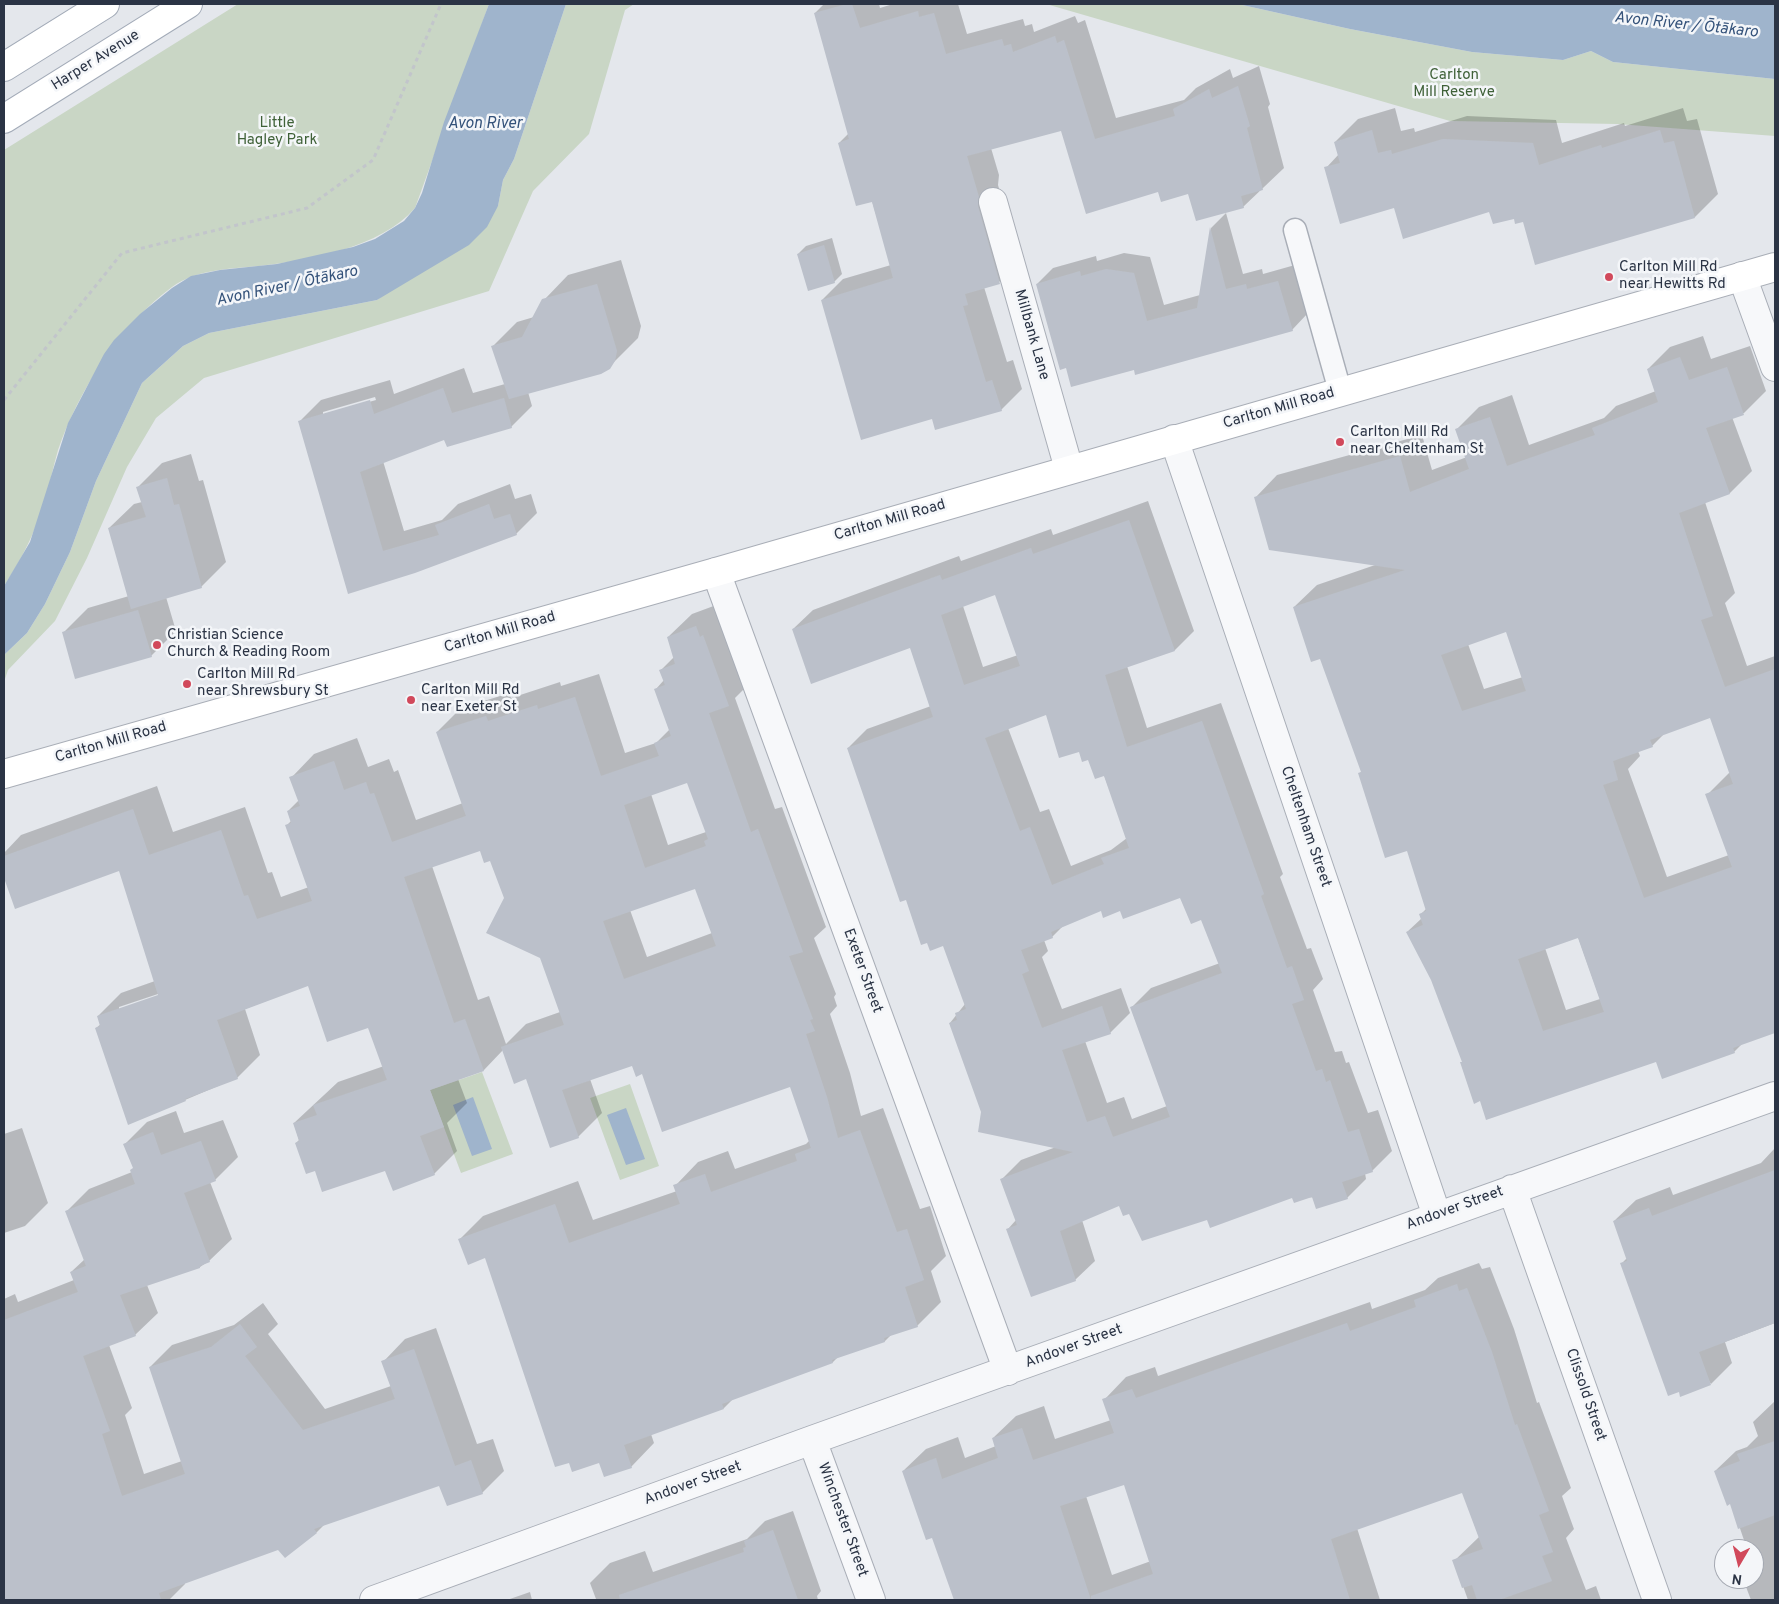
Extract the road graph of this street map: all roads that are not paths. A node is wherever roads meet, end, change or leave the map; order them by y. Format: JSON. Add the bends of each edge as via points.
{"nodes":[{"id":1,"x":105,"y":4,"type":"edge"},
{"id":2,"x":188,"y":4,"type":"edge"},
{"id":3,"x":4,"y":67,"type":"edge"},
{"id":4,"x":4,"y":119,"type":"edge"},
{"id":5,"x":993,"y":202,"type":"dead end"},
{"id":6,"x":1295,"y":230,"type":"dead end"},
{"id":7,"x":1775,"y":267,"type":"edge"},
{"id":8,"x":1742,"y":276,"type":"junction"},
{"id":9,"x":1775,"y":367,"type":"edge"},
{"id":10,"x":1340,"y":391,"type":"junction"},
{"id":11,"x":1174,"y":439,"type":"junction"},
{"id":12,"x":1069,"y":469,"type":"junction"},
{"id":13,"x":716,"y":572,"type":"junction"},
{"id":14,"x":4,"y":774,"type":"edge"},
{"id":15,"x":1775,"y":1096,"type":"edge"},
{"id":16,"x":1512,"y":1189,"type":"junction"},
{"id":17,"x":1437,"y":1216,"type":"junction"},
{"id":18,"x":1008,"y":1371,"type":"junction"},
{"id":19,"x":812,"y":1440,"type":"junction"},
{"id":20,"x":374,"y":1600,"type":"edge"},
{"id":21,"x":871,"y":1600,"type":"edge"},
{"id":22,"x":1657,"y":1600,"type":"edge"}],
"edges":[{"from":1,"to":3,"type":"main road"},
{"from":2,"to":4,"type":"main road","name":"Harper Avenue"},
{"from":5,"to":12,"type":"street","name":"Millbank Lane"},
{"from":6,"to":10,"type":"lane"},
{"from":7,"to":8,"type":"main road","name":"Carlton Mill Road"},
{"from":8,"to":9,"type":"street"},
{"from":8,"to":10,"type":"main road","name":"Carlton Mill Road"},
{"from":10,"to":11,"type":"main road","name":"Carlton Mill Road"},
{"from":11,"to":12,"type":"main road","name":"Carlton Mill Road"},
{"from":11,"to":17,"type":"street","name":"Cheltenham Street"},
{"from":12,"to":13,"type":"main road","name":"Carlton Mill Road"},
{"from":13,"to":14,"type":"main road","name":"Carlton Mill Road"},
{"from":13,"to":18,"type":"street","name":"Exeter Street"},
{"from":15,"to":16,"type":"street","name":"Andover Street"},
{"from":16,"to":17,"type":"street","name":"Andover Street"},
{"from":16,"to":22,"type":"street","name":"Clissold Street"},
{"from":17,"to":18,"type":"street","name":"Andover Street"},
{"from":18,"to":19,"type":"street","name":"Andover Street"},
{"from":19,"to":20,"type":"street","name":"Andover Street"},
{"from":19,"to":21,"type":"street","name":"Winchester Street"}]}
